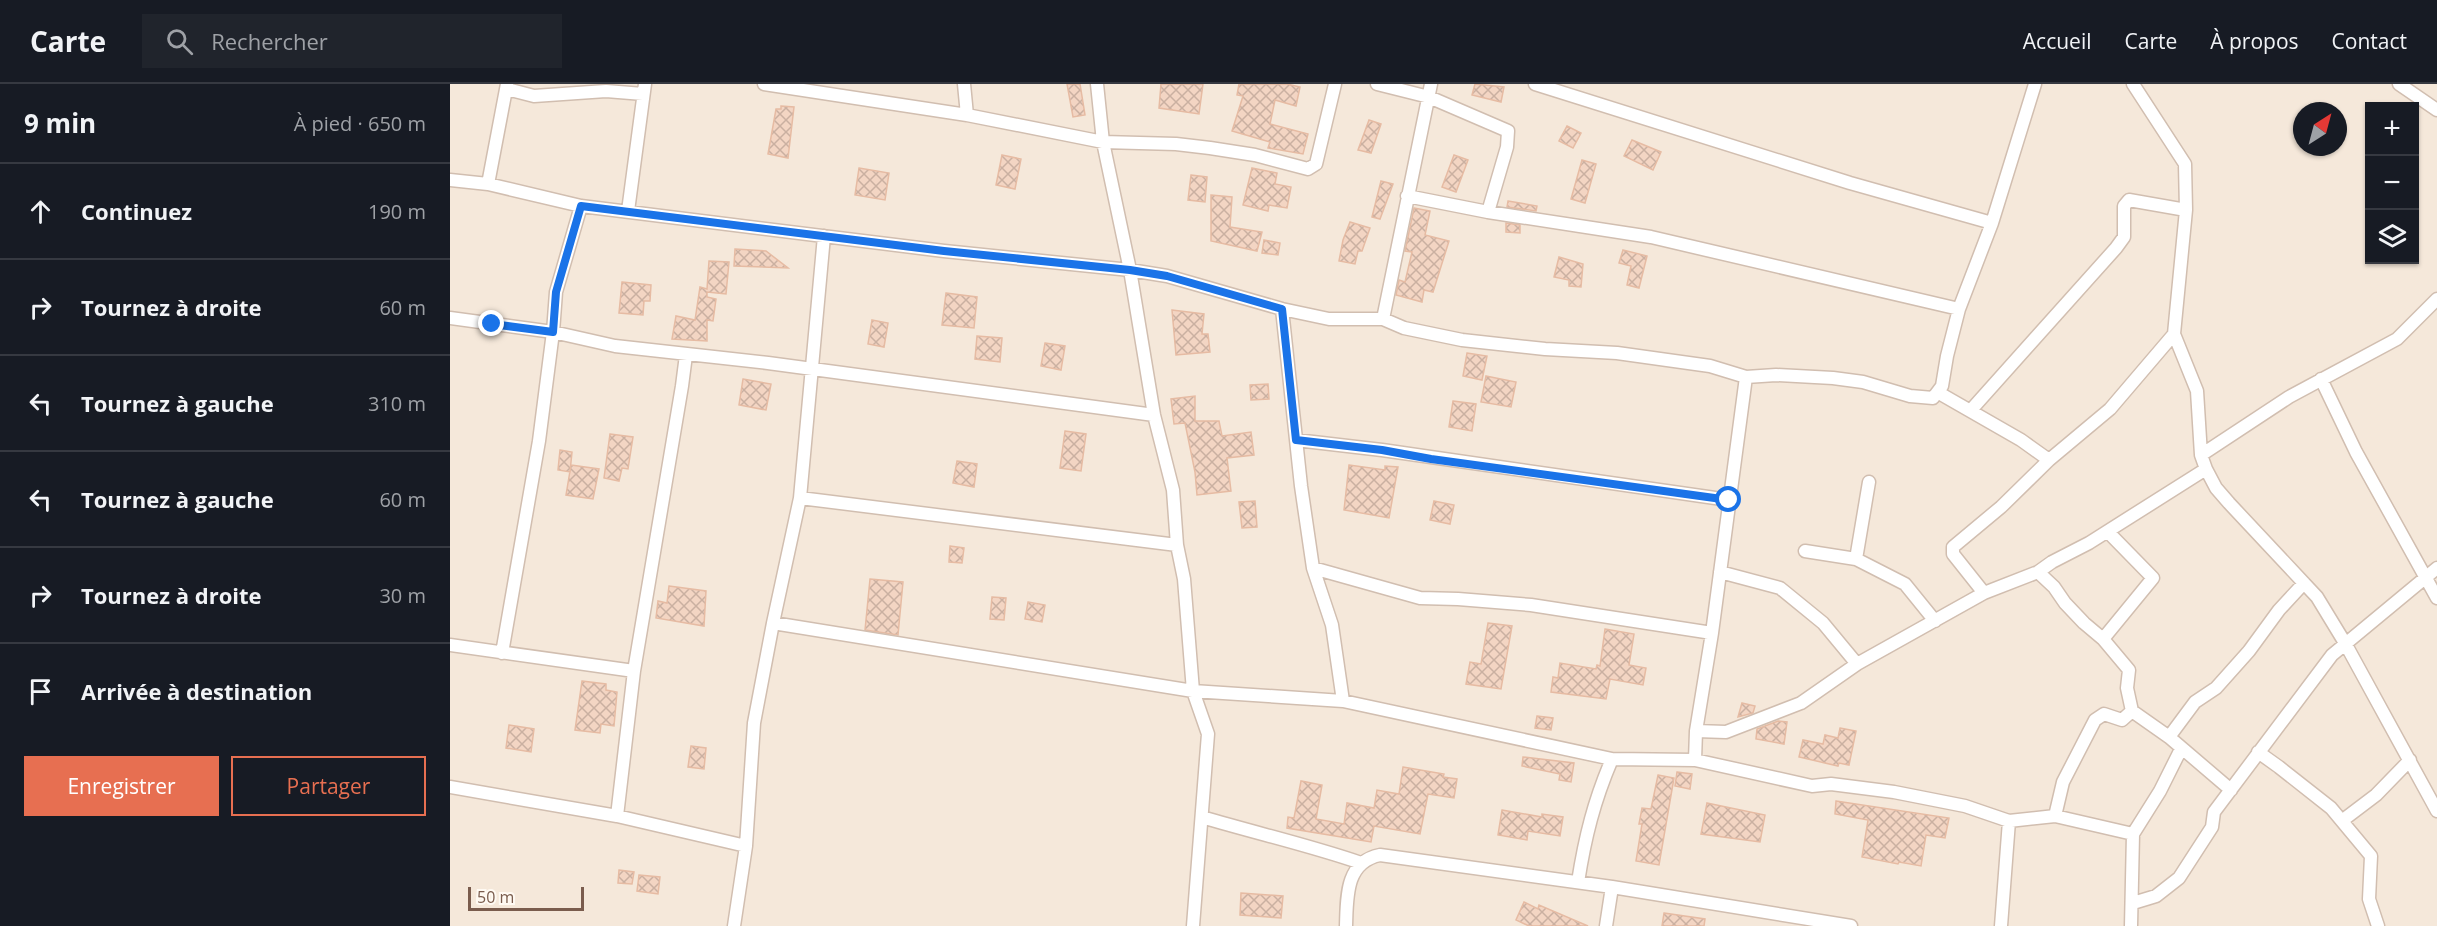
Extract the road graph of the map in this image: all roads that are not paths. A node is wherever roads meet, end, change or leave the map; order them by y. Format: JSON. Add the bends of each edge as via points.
{"nodes":[{"id":1,"x":764,"y":84,"type":"edge"},
{"id":2,"x":964,"y":84,"type":"edge"},
{"id":3,"x":1097,"y":84,"type":"edge"},
{"id":4,"x":1335,"y":84,"type":"edge"},
{"id":5,"x":1377,"y":84,"type":"edge"},
{"id":6,"x":1431,"y":84,"type":"edge"},
{"id":7,"x":1535,"y":84,"type":"edge"},
{"id":8,"x":2035,"y":84,"type":"edge"},
{"id":9,"x":2133,"y":84,"type":"edge"},
{"id":10,"x":2399,"y":84,"type":"edge"},
{"id":11,"x":507,"y":87,"type":"edge"},
{"id":12,"x":644,"y":89,"type":"edge"},
{"id":13,"x":1429,"y":98,"type":"junction"},
{"id":14,"x":2437,"y":110,"type":"edge"},
{"id":15,"x":967,"y":115,"type":"junction"},
{"id":16,"x":1103,"y":142,"type":"junction"},
{"id":17,"x":450,"y":180,"type":"edge"},
{"id":18,"x":488,"y":184,"type":"junction"},
{"id":19,"x":1407,"y":196,"type":"junction"},
{"id":20,"x":581,"y":206,"type":"junction"},
{"id":21,"x":2186,"y":210,"type":"junction"},
{"id":22,"x":628,"y":211,"type":"junction"},
{"id":23,"x":1488,"y":212,"type":"junction"},
{"id":24,"x":1992,"y":224,"type":"junction"},
{"id":25,"x":825,"y":236,"type":"junction"},
{"id":26,"x":1130,"y":270,"type":"junction"},
{"id":27,"x":2437,"y":299,"type":"edge"},
{"id":28,"x":1282,"y":309,"type":"junction"},
{"id":29,"x":1959,"y":309,"type":"junction"},
{"id":30,"x":450,"y":318,"type":"edge"},
{"id":31,"x":1383,"y":320,"type":"junction"},
{"id":32,"x":553,"y":332,"type":"junction"},
{"id":33,"x":2174,"y":334,"type":"junction"},
{"id":34,"x":686,"y":355,"type":"junction"},
{"id":35,"x":810,"y":369,"type":"junction"},
{"id":36,"x":1746,"y":377,"type":"junction"},
{"id":37,"x":2321,"y":379,"type":"junction"},
{"id":38,"x":1939,"y":393,"type":"junction"},
{"id":39,"x":1971,"y":410,"type":"junction"},
{"id":40,"x":1154,"y":415,"type":"junction"},
{"id":41,"x":1296,"y":440,"type":"junction"},
{"id":42,"x":2201,"y":455,"type":"junction"},
{"id":43,"x":2049,"y":460,"type":"junction"},
{"id":44,"x":2206,"y":469,"type":"junction"},
{"id":45,"x":1869,"y":482,"type":"dead end"},
{"id":46,"x":800,"y":498,"type":"junction"},
{"id":47,"x":1729,"y":500,"type":"junction"},
{"id":48,"x":2108,"y":532,"type":"junction"},
{"id":49,"x":1177,"y":545,"type":"junction"},
{"id":50,"x":1805,"y":551,"type":"dead end"},
{"id":51,"x":1856,"y":559,"type":"junction"},
{"id":52,"x":1313,"y":568,"type":"junction"},
{"id":53,"x":2437,"y":568,"type":"edge"},
{"id":54,"x":1720,"y":572,"type":"junction"},
{"id":55,"x":2038,"y":572,"type":"junction"},
{"id":56,"x":2426,"y":578,"type":"junction"},
{"id":57,"x":2304,"y":583,"type":"junction"},
{"id":58,"x":1984,"y":593,"type":"junction"},
{"id":59,"x":2437,"y":598,"type":"edge"},
{"id":60,"x":1935,"y":621,"type":"junction"},
{"id":61,"x":773,"y":623,"type":"junction"},
{"id":62,"x":1712,"y":633,"type":"junction"},
{"id":63,"x":2103,"y":639,"type":"junction"},
{"id":64,"x":2345,"y":643,"type":"junction"},
{"id":65,"x":450,"y":645,"type":"edge"},
{"id":66,"x":502,"y":653,"type":"junction"},
{"id":67,"x":1857,"y":664,"type":"junction"},
{"id":68,"x":634,"y":671,"type":"junction"},
{"id":69,"x":1193,"y":691,"type":"junction"},
{"id":70,"x":1343,"y":702,"type":"junction"},
{"id":71,"x":2132,"y":711,"type":"junction"},
{"id":72,"x":1696,"y":731,"type":"junction"},
{"id":73,"x":2169,"y":737,"type":"junction"},
{"id":74,"x":2181,"y":749,"type":"junction"},
{"id":75,"x":2258,"y":752,"type":"junction"},
{"id":76,"x":1612,"y":759,"type":"junction"},
{"id":77,"x":1695,"y":760,"type":"junction"},
{"id":78,"x":2410,"y":760,"type":"junction"},
{"id":79,"x":450,"y":787,"type":"edge"},
{"id":80,"x":2231,"y":790,"type":"junction"},
{"id":81,"x":2433,"y":794,"type":"edge"},
{"id":82,"x":2437,"y":811,"type":"edge"},
{"id":83,"x":617,"y":816,"type":"junction"},
{"id":84,"x":2055,"y":816,"type":"junction"},
{"id":85,"x":1202,"y":817,"type":"junction"},
{"id":86,"x":2343,"y":820,"type":"junction"},
{"id":87,"x":2009,"y":821,"type":"junction"},
{"id":88,"x":2133,"y":834,"type":"junction"},
{"id":89,"x":746,"y":846,"type":"junction"},
{"id":90,"x":1361,"y":863,"type":"junction"},
{"id":91,"x":1578,"y":882,"type":"junction"},
{"id":92,"x":1612,"y":887,"type":"junction"},
{"id":93,"x":2133,"y":903,"type":"junction"},
{"id":94,"x":734,"y":926,"type":"edge"},
{"id":95,"x":1193,"y":926,"type":"edge"},
{"id":96,"x":1346,"y":926,"type":"edge"},
{"id":97,"x":1606,"y":926,"type":"edge"},
{"id":98,"x":1851,"y":926,"type":"edge"},
{"id":99,"x":2001,"y":926,"type":"edge"},
{"id":100,"x":2131,"y":926,"type":"edge"},
{"id":101,"x":2378,"y":926,"type":"edge"}],
"edges":[{"from":1,"to":15,"type":"street"},
{"from":2,"to":15,"type":"street"},
{"from":3,"to":16,"type":"street"},
{"from":4,"to":16,"type":"street","via":[[1316,164],[1308,169],[1210,148]]},
{"from":5,"to":13,"type":"street"},
{"from":6,"to":13,"type":"street"},
{"from":7,"to":24,"type":"street"},
{"from":8,"to":24,"type":"street"},
{"from":9,"to":21,"type":"street","via":[[2184,161]]},
{"from":10,"to":14,"type":"street"},
{"from":11,"to":12,"type":"street","via":[[534,96]]},
{"from":11,"to":18,"type":"street"},
{"from":12,"to":22,"type":"street"},
{"from":13,"to":19,"type":"street"},
{"from":13,"to":23,"type":"street","via":[[1504,128],[1509,134]]},
{"from":15,"to":16,"type":"street"},
{"from":16,"to":26,"type":"street"},
{"from":17,"to":18,"type":"street"},
{"from":18,"to":20,"type":"street"},
{"from":19,"to":23,"type":"street"},
{"from":19,"to":31,"type":"street"},
{"from":20,"to":22,"type":"street"},
{"from":20,"to":32,"type":"street","via":[[556,292]]},
{"from":21,"to":33,"type":"street"},
{"from":21,"to":39,"type":"street","via":[[2126,202],[2124,237],[2116,248]]},
{"from":22,"to":25,"type":"street"},
{"from":23,"to":29,"type":"street","via":[[1651,237]]},
{"from":24,"to":29,"type":"street"},
{"from":25,"to":26,"type":"street"},
{"from":25,"to":35,"type":"street"},
{"from":26,"to":28,"type":"street","via":[[1167,276]]},
{"from":26,"to":40,"type":"street"},
{"from":27,"to":37,"type":"street","via":[[2397,339]]},
{"from":28,"to":31,"type":"street","via":[[1329,319]]},
{"from":28,"to":41,"type":"street"},
{"from":29,"to":38,"type":"street"},
{"from":30,"to":32,"type":"street"},
{"from":31,"to":36,"type":"street","via":[[1462,340],[1617,353],[1710,366]]},
{"from":32,"to":34,"type":"street","via":[[615,346]]},
{"from":32,"to":66,"type":"street","via":[[539,441]]},
{"from":33,"to":42,"type":"street","via":[[2197,391]]},
{"from":33,"to":43,"type":"street","via":[[2110,409]]},
{"from":34,"to":35,"type":"street"},
{"from":34,"to":68,"type":"street"},
{"from":35,"to":40,"type":"street"},
{"from":35,"to":46,"type":"street"},
{"from":36,"to":38,"type":"street","via":[[1833,378],[1910,396],[1933,398]]},
{"from":36,"to":47,"type":"street"},
{"from":37,"to":42,"type":"street"},
{"from":37,"to":56,"type":"street","via":[[2356,452]]},
{"from":38,"to":39,"type":"street"},
{"from":39,"to":43,"type":"street"},
{"from":40,"to":49,"type":"street","via":[[1173,490]]},
{"from":41,"to":47,"type":"street"},
{"from":41,"to":52,"type":"street"},
{"from":42,"to":44,"type":"street"},
{"from":43,"to":58,"type":"street","via":[[1953,547],[1953,554]]},
{"from":44,"to":48,"type":"street"},
{"from":44,"to":57,"type":"street","via":[[2216,488]]},
{"from":45,"to":51,"type":"street"},
{"from":46,"to":49,"type":"street"},
{"from":46,"to":61,"type":"street"},
{"from":47,"to":54,"type":"street"},
{"from":48,"to":55,"type":"street"},
{"from":48,"to":63,"type":"street","via":[[2153,578]]},
{"from":49,"to":69,"type":"street","via":[[1184,579]]},
{"from":50,"to":51,"type":"street"},
{"from":51,"to":60,"type":"street","via":[[1905,584]]},
{"from":52,"to":62,"type":"street","via":[[1420,598],[1531,605]]},
{"from":52,"to":70,"type":"street","via":[[1332,625]]},
{"from":53,"to":56,"type":"street"},
{"from":54,"to":62,"type":"street"},
{"from":54,"to":67,"type":"street","via":[[1780,588],[1823,623]]},
{"from":55,"to":58,"type":"street"},
{"from":55,"to":63,"type":"street"},
{"from":56,"to":59,"type":"street"},
{"from":56,"to":64,"type":"street"},
{"from":57,"to":64,"type":"street"},
{"from":57,"to":73,"type":"street","via":[[2216,688],[2195,702]]},
{"from":58,"to":60,"type":"street"},
{"from":60,"to":67,"type":"street"},
{"from":61,"to":69,"type":"street"},
{"from":61,"to":89,"type":"street","via":[[754,723]]},
{"from":62,"to":72,"type":"street"},
{"from":63,"to":71,"type":"street","via":[[2129,670],[2127,688]]},
{"from":64,"to":75,"type":"street"},
{"from":64,"to":78,"type":"street"},
{"from":65,"to":66,"type":"street"},
{"from":66,"to":68,"type":"street"},
{"from":67,"to":72,"type":"street","via":[[1801,703],[1775,714],[1726,732]]},
{"from":68,"to":83,"type":"street"},
{"from":69,"to":70,"type":"street"},
{"from":69,"to":85,"type":"street","via":[[1208,734]]},
{"from":70,"to":76,"type":"street"},
{"from":71,"to":73,"type":"street"},
{"from":71,"to":84,"type":"street","via":[[2122,720],[2103,714],[2095,720],[2063,782]]},
{"from":72,"to":77,"type":"street"},
{"from":73,"to":74,"type":"street"},
{"from":74,"to":80,"type":"street"},
{"from":74,"to":88,"type":"street"},
{"from":75,"to":80,"type":"street"},
{"from":75,"to":86,"type":"street"},
{"from":76,"to":77,"type":"street"},
{"from":76,"to":91,"type":"street","via":[[1587,826]]},
{"from":77,"to":87,"type":"street","via":[[1812,786],[1831,784],[1894,792],[1965,806]]},
{"from":78,"to":81,"type":"street"},
{"from":78,"to":86,"type":"street","via":[[2376,795]]},
{"from":79,"to":83,"type":"street"},
{"from":80,"to":93,"type":"street","via":[[2214,812],[2212,827],[2179,878],[2156,896]]},
{"from":81,"to":82,"type":"street"},
{"from":83,"to":89,"type":"street"},
{"from":84,"to":87,"type":"street"},
{"from":84,"to":88,"type":"street"},
{"from":85,"to":90,"type":"street"},
{"from":85,"to":95,"type":"street"},
{"from":86,"to":101,"type":"street","via":[[2371,856],[2369,899]]},
{"from":87,"to":99,"type":"street"},
{"from":88,"to":93,"type":"street"},
{"from":89,"to":94,"type":"street"},
{"from":90,"to":91,"type":"street","via":[[1380,855]]},
{"from":90,"to":96,"type":"street","via":[[1347,891]]},
{"from":91,"to":92,"type":"street"},
{"from":92,"to":97,"type":"street"},
{"from":92,"to":98,"type":"street"},
{"from":93,"to":100,"type":"street"}]}
